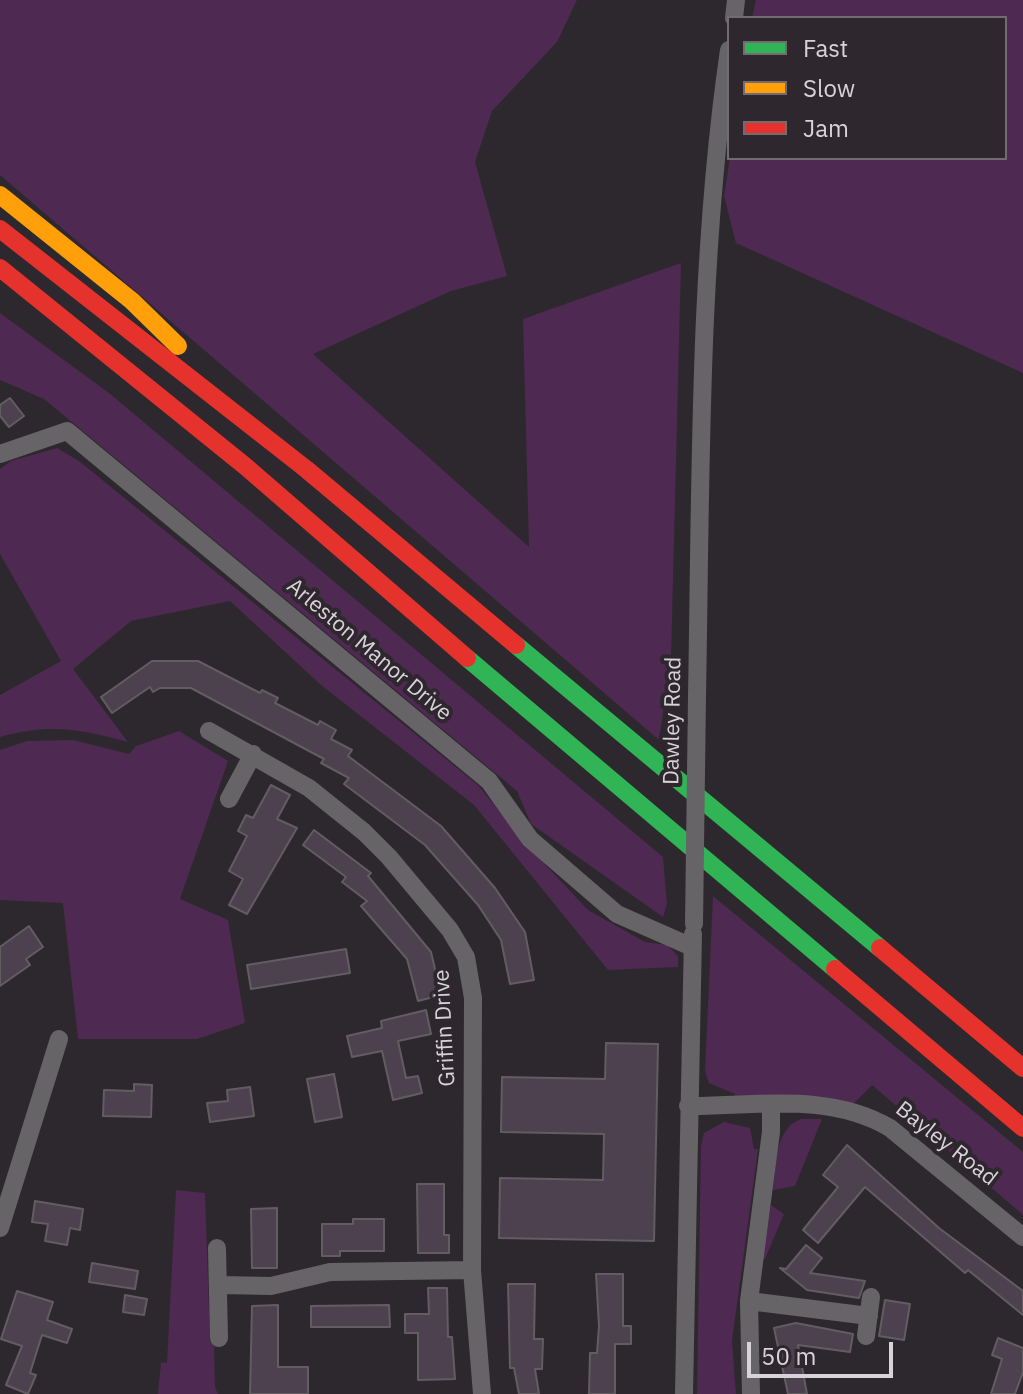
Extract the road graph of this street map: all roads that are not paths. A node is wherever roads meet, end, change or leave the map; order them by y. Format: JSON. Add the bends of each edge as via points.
{"nodes":[{"id":1,"x":727,"y":64,"type":"edge"},
{"id":2,"x":0,"y":195,"type":"edge"},
{"id":3,"x":0,"y":229,"type":"edge"},
{"id":4,"x":0,"y":270,"type":"edge"},
{"id":5,"x":0,"y":454,"type":"edge"},
{"id":6,"x":306,"y":469,"type":"junction"},
{"id":7,"x":209,"y":731,"type":"dead end"},
{"id":8,"x":253,"y":754,"type":"junction"},
{"id":9,"x":229,"y":799,"type":"dead end"},
{"id":10,"x":692,"y":947,"type":"junction"},
{"id":11,"x":59,"y":1039,"type":"dead end"},
{"id":12,"x":1023,"y":1068,"type":"edge"},
{"id":13,"x":688,"y":1106,"type":"junction"},
{"id":14,"x":771,"y":1106,"type":"junction"},
{"id":15,"x":1023,"y":1128,"type":"edge"},
{"id":16,"x":0,"y":1228,"type":"edge"},
{"id":17,"x":1023,"y":1237,"type":"edge"},
{"id":18,"x":217,"y":1248,"type":"dead end"},
{"id":19,"x":472,"y":1270,"type":"junction"},
{"id":20,"x":220,"y":1285,"type":"junction"},
{"id":21,"x":871,"y":1297,"type":"dead end"},
{"id":22,"x":749,"y":1301,"type":"junction"},
{"id":23,"x":869,"y":1316,"type":"junction"},
{"id":24,"x":866,"y":1336,"type":"dead end"},
{"id":25,"x":219,"y":1338,"type":"dead end"},
{"id":26,"x":482,"y":1394,"type":"edge"},
{"id":27,"x":684,"y":1394,"type":"edge"},
{"id":28,"x":751,"y":1394,"type":"edge"}],
"edges":[{"from":1,"to":10,"type":"street","name":"Dawley Road","bridge":true,"via":[[714,152],[703,339]]},
{"from":2,"to":6,"type":"highway","via":[[132,301]]},
{"from":3,"to":6,"type":"highway"},
{"from":4,"to":15,"type":"highway","via":[[245,466]]},
{"from":5,"to":10,"type":"street","name":"Arleston Manor Drive","via":[[67,431],[489,781],[530,839],[617,914]]},
{"from":6,"to":12,"type":"highway"},
{"from":7,"to":8,"type":"street","name":"Griffin Drive"},
{"from":8,"to":9,"type":"street"},
{"from":8,"to":19,"type":"street","name":"Griffin Drive","via":[[309,788],[364,832],[450,930],[466,957],[473,998]]},
{"from":10,"to":13,"type":"street","name":"Dawley Road"},
{"from":11,"to":16,"type":"street"},
{"from":13,"to":14,"type":"street","name":"Bayley Road"},
{"from":13,"to":27,"type":"street","name":"Dawley Road"},
{"from":14,"to":17,"type":"street","name":"Bayley Road","via":[[833,1105],[869,1115]]},
{"from":14,"to":22,"type":"street"},
{"from":18,"to":20,"type":"street"},
{"from":19,"to":20,"type":"street","via":[[330,1272],[271,1286]]},
{"from":19,"to":26,"type":"street","name":"Griffin Drive"},
{"from":20,"to":25,"type":"street"},
{"from":21,"to":23,"type":"street"},
{"from":22,"to":23,"type":"street"},
{"from":22,"to":28,"type":"street"},
{"from":23,"to":24,"type":"street"}]}
